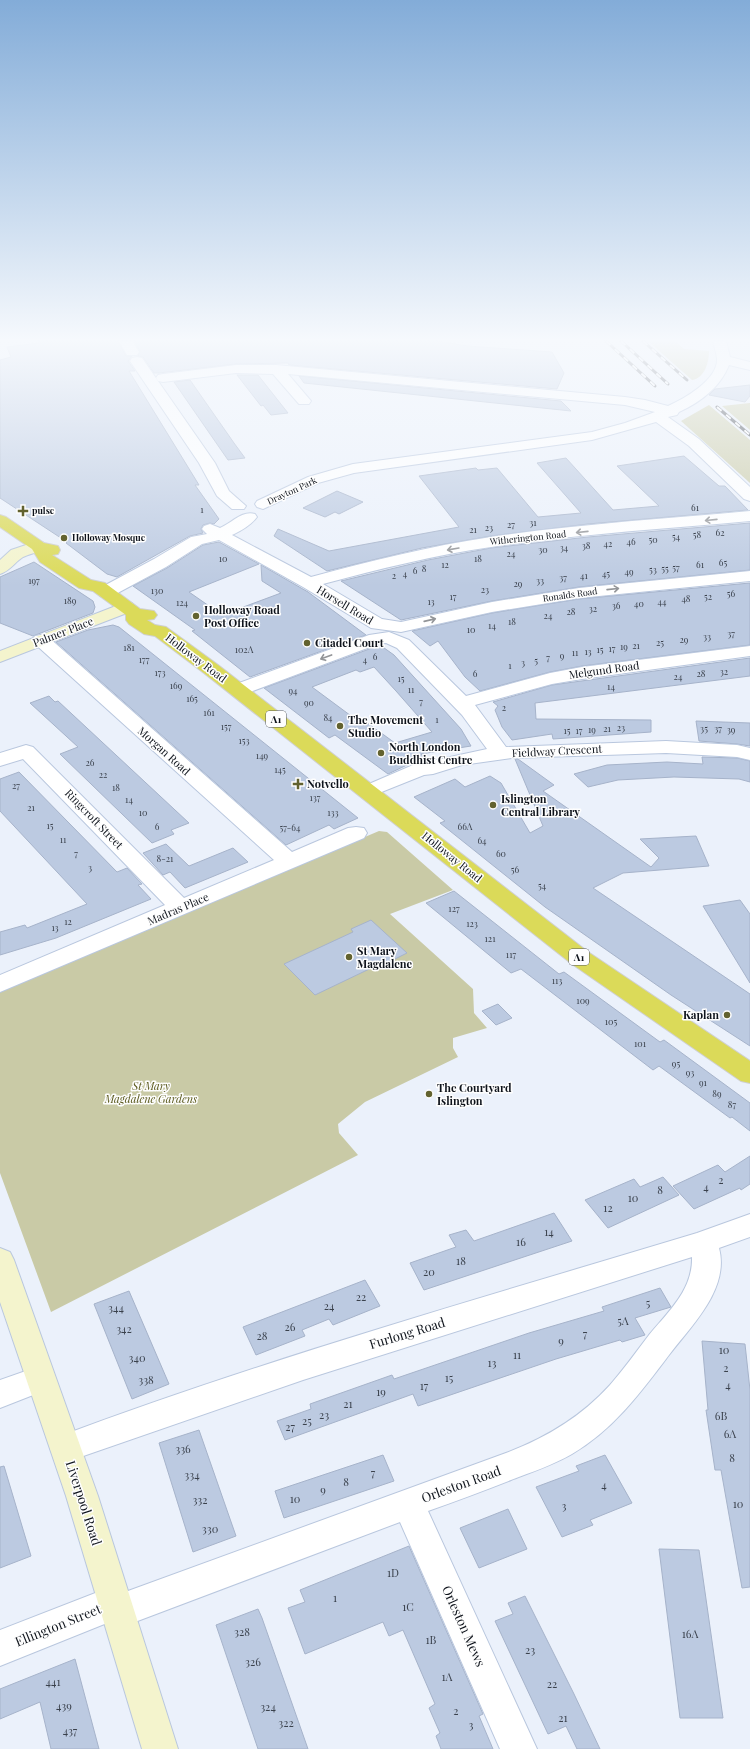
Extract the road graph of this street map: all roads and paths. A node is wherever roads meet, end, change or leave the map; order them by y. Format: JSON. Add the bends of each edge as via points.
{"nodes":[{"id":1,"x":179,"y":423,"type":"edge"},
{"id":2,"x":642,"y":423,"type":"edge"},
{"id":3,"x":669,"y":423,"type":"edge"},
{"id":4,"x":750,"y":496,"type":"edge"},
{"id":5,"x":242,"y":513,"type":"junction"},
{"id":6,"x":750,"y":516,"type":"edge"},
{"id":7,"x":0,"y":520,"type":"edge"},
{"id":8,"x":215,"y":532,"type":"junction"},
{"id":9,"x":38,"y":546,"type":"junction"},
{"id":10,"x":1,"y":568,"type":"edge"},
{"id":11,"x":750,"y":576,"type":"edge"},
{"id":12,"x":309,"y":583,"type":"junction"},
{"id":13,"x":102,"y":589,"type":"junction"},
{"id":14,"x":130,"y":610,"type":"junction"},
{"id":15,"x":390,"y":632,"type":"junction"},
{"id":16,"x":41,"y":640,"type":"junction"},
{"id":17,"x":750,"y":651,"type":"edge"},
{"id":18,"x":0,"y":657,"type":"edge"},
{"id":19,"x":238,"y":690,"type":"junction"},
{"id":20,"x":461,"y":703,"type":"junction"},
{"id":21,"x":500,"y":754,"type":"junction"},
{"id":22,"x":750,"y":754,"type":"edge"},
{"id":23,"x":0,"y":760,"type":"edge"},
{"id":24,"x":369,"y":791,"type":"junction"},
{"id":25,"x":356,"y":833,"type":"dead end"},
{"id":26,"x":289,"y":861,"type":"junction"},
{"id":27,"x":181,"y":908,"type":"junction"},
{"id":28,"x":0,"y":984,"type":"edge"},
{"id":29,"x":750,"y":1074,"type":"edge"},
{"id":30,"x":750,"y":1225,"type":"edge"},
{"id":31,"x":702,"y":1243,"type":"junction"},
{"id":32,"x":0,"y":1260,"type":"edge"},
{"id":33,"x":40,"y":1379,"type":"junction"},
{"id":34,"x":0,"y":1394,"type":"edge"},
{"id":35,"x":66,"y":1448,"type":"junction"},
{"id":36,"x":408,"y":1503,"type":"junction"},
{"id":37,"x":117,"y":1606,"type":"junction"},
{"id":38,"x":0,"y":1648,"type":"edge"},
{"id":39,"x":160,"y":1749,"type":"edge"},
{"id":40,"x":519,"y":1749,"type":"edge"}],
"edges":[{"from":1,"to":5,"type":"street","via":[[207,463],[222,493]]},
{"from":2,"to":5,"type":"street","name":"Drayton Park","via":[[592,436],[353,469],[313,480],[263,504],[268,509],[265,514]]},
{"from":3,"to":4,"type":"street"},
{"from":5,"to":8,"type":"street","name":"Drayton Park","via":[[236,527]]},
{"from":6,"to":12,"type":"street","name":"Witherington Road","one_way":true,"via":[[490,542],[365,567]]},
{"from":7,"to":9,"type":"highway","name":"Holloway Road","number":"A1"},
{"from":8,"to":12,"type":"street","name":"Horsell Road"},
{"from":8,"to":13,"type":"street","name":"Drayton Park","via":[[160,563]]},
{"from":9,"to":10,"type":"main road","via":[[17,554]]},
{"from":9,"to":13,"type":"highway","name":"Holloway Road","number":"A1","via":[[58,552],[102,582]]},
{"from":15,"to":11,"type":"street","name":"Ronalds Road","one_way":true,"via":[[401,627],[492,607],[579,593]]},
{"from":12,"to":15,"type":"street","name":"Horsell Road"},
{"from":13,"to":14,"type":"highway","name":"Holloway Road","number":"A1"},
{"from":14,"to":16,"type":"main road","name":"Palmer Place"},
{"from":14,"to":19,"type":"highway","name":"Holloway Road","number":"A1","via":[[135,620],[150,630],[160,631]]},
{"from":15,"to":19,"type":"street","name":"Ronalds Road","one_way":true},
{"from":15,"to":20,"type":"street","name":"Horsell Road"},
{"from":16,"to":18,"type":"main road","name":"Palmer Place"},
{"from":16,"to":26,"type":"street","name":"Morgan Road"},
{"from":17,"to":20,"type":"street","name":"Melgund Road","via":[[571,674]]},
{"from":19,"to":24,"type":"highway","name":"Holloway Road","number":"A1"},
{"from":20,"to":21,"type":"street","name":"Horsell Road","via":[[492,739]]},
{"from":21,"to":22,"type":"street","name":"Fieldway Crescent","via":[[666,747]]},
{"from":21,"to":24,"type":"street","name":"Fieldway Crescent","via":[[420,769]]},
{"from":23,"to":27,"type":"street","name":"Ringcroft Street","via":[[26,751]]},
{"from":24,"to":29,"type":"highway","name":"Holloway Road","number":"A1","via":[[580,958]]},
{"from":25,"to":26,"type":"street","name":"Madras Place"},
{"from":26,"to":27,"type":"street","name":"Madras Place"},
{"from":27,"to":28,"type":"street","name":"Madras Place"},
{"from":30,"to":31,"type":"street","name":"Furlong Road"},
{"from":31,"to":35,"type":"street","name":"Furlong Road","via":[[386,1339]]},
{"from":31,"to":36,"type":"street","name":"Orleston Road","via":[[706,1261],[704,1275],[695,1298],[628,1386],[606,1410],[551,1450]]},
{"from":32,"to":33,"type":"main road","name":"Liverpool Road"},
{"from":33,"to":34,"type":"street"},
{"from":33,"to":35,"type":"main road","name":"Liverpool Road"},
{"from":35,"to":37,"type":"main road","name":"Liverpool Road"},
{"from":36,"to":37,"type":"street","name":"Orleston Road"},
{"from":36,"to":40,"type":"street","name":"Orleston Mews"},
{"from":37,"to":38,"type":"street","name":"Ellington Street"},
{"from":37,"to":39,"type":"main road","name":"Liverpool Road"}]}
